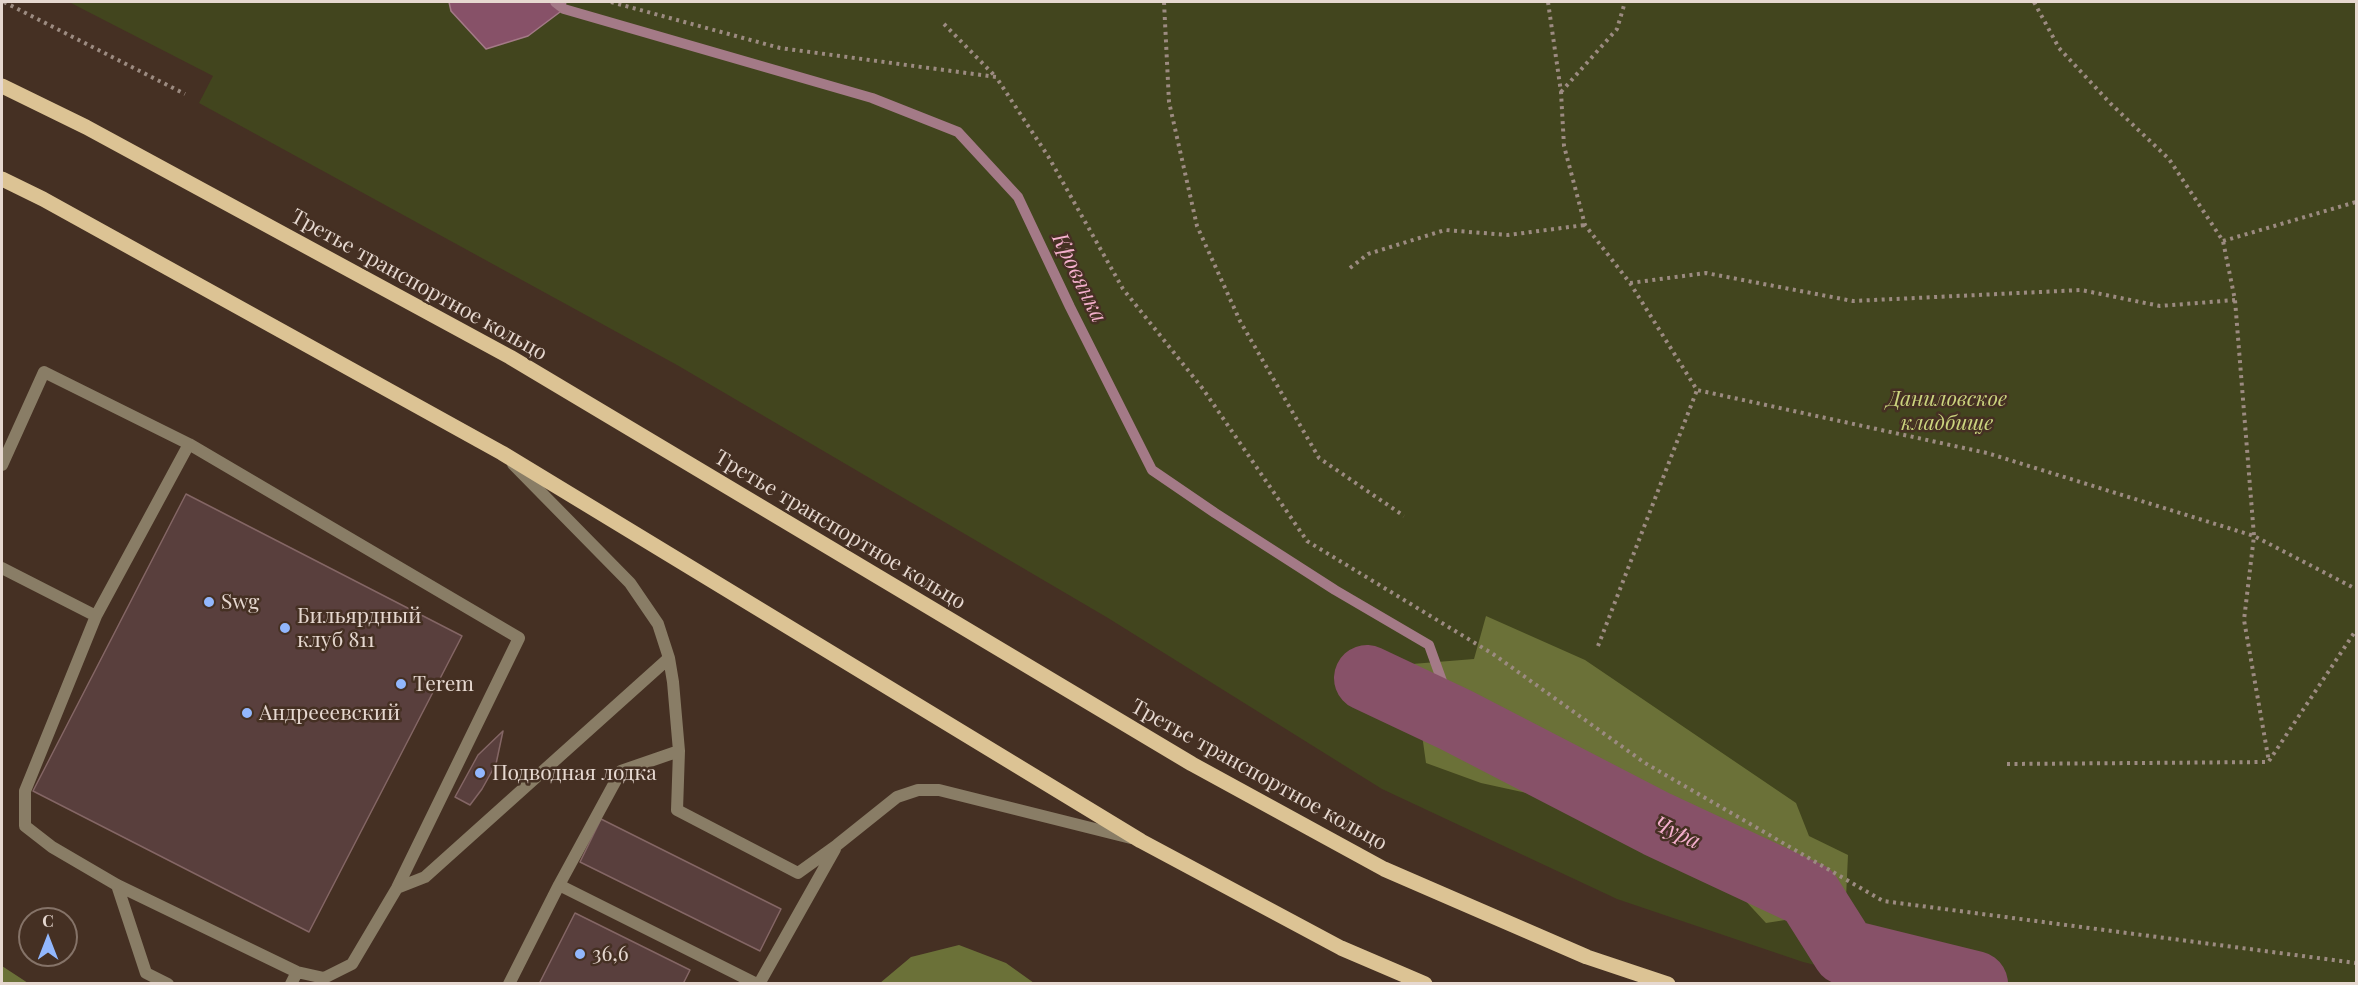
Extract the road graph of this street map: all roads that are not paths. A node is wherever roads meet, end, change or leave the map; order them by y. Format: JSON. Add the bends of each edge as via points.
{"nodes":[{"id":1,"x":2,"y":86,"type":"edge"},
{"id":2,"x":2,"y":179,"type":"edge"},
{"id":3,"x":189,"y":444,"type":"junction"},
{"id":4,"x":502,"y":453,"type":"junction"},
{"id":5,"x":2,"y":465,"type":"edge"},
{"id":6,"x":2,"y":567,"type":"edge"},
{"id":7,"x":96,"y":616,"type":"junction"},
{"id":8,"x":669,"y":658,"type":"junction"},
{"id":9,"x":679,"y":751,"type":"junction"},
{"id":10,"x":1141,"y":841,"type":"junction"},
{"id":11,"x":837,"y":845,"type":"junction"},
{"id":12,"x":117,"y":885,"type":"junction"},
{"id":13,"x":559,"y":885,"type":"junction"},
{"id":14,"x":397,"y":888,"type":"junction"},
{"id":15,"x":297,"y":972,"type":"junction"},
{"id":16,"x":168,"y":984,"type":"edge"},
{"id":17,"x":291,"y":984,"type":"edge"},
{"id":18,"x":509,"y":984,"type":"edge"},
{"id":19,"x":758,"y":984,"type":"edge"},
{"id":20,"x":1425,"y":984,"type":"edge"},
{"id":21,"x":1668,"y":984,"type":"edge"}],
"edges":[{"from":1,"to":21,"type":"main road","name":"Третье транспортное кольцо","via":[[86,127],[510,357],[1192,764],[1384,869],[1587,957]]},
{"from":2,"to":4,"type":"main road","via":[[54,204]]},
{"from":3,"to":5,"type":"lane","via":[[44,372]]},
{"from":3,"to":7,"type":"lane"},
{"from":3,"to":14,"type":"lane","via":[[519,638]]},
{"from":4,"to":8,"type":"lane","via":[[630,583],[658,624]]},
{"from":4,"to":10,"type":"main road"},
{"from":6,"to":7,"type":"lane"},
{"from":7,"to":12,"type":"lane","via":[[25,791],[25,826],[52,848]]},
{"from":8,"to":9,"type":"lane"},
{"from":8,"to":14,"type":"lane","via":[[425,877]]},
{"from":9,"to":11,"type":"lane","via":[[677,810],[798,873]]},
{"from":9,"to":13,"type":"lane","via":[[621,771]]},
{"from":10,"to":11,"type":"lane","via":[[939,790],[918,790],[897,797]]},
{"from":10,"to":20,"type":"main road","via":[[1341,948]]},
{"from":11,"to":19,"type":"lane"},
{"from":12,"to":15,"type":"lane"},
{"from":12,"to":16,"type":"lane","via":[[146,973]]},
{"from":13,"to":18,"type":"lane"},
{"from":13,"to":19,"type":"lane"},
{"from":14,"to":15,"type":"lane","via":[[352,964],[324,978]]},
{"from":15,"to":17,"type":"lane"}]}
